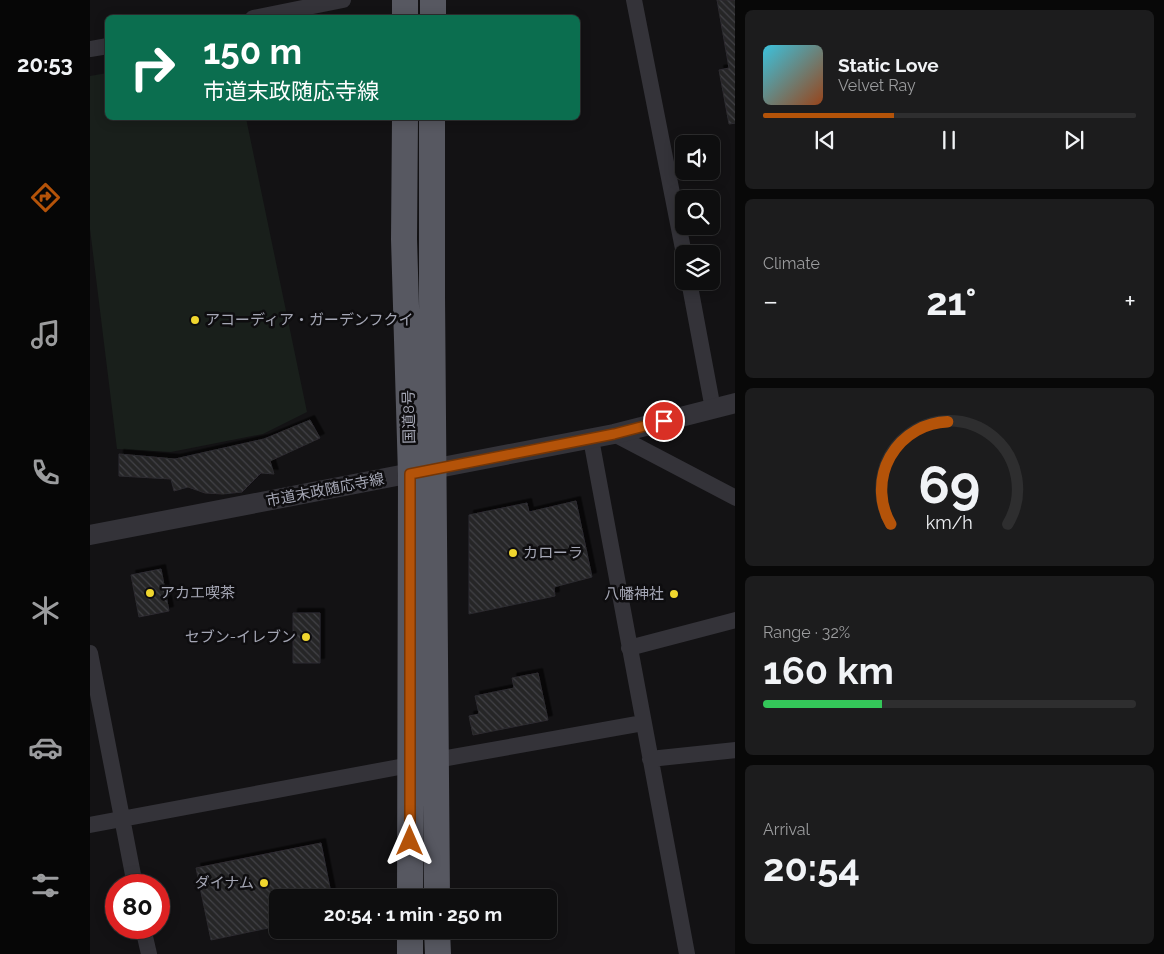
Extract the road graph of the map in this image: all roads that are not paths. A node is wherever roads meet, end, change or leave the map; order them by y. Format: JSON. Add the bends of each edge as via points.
{"nodes":[{"id":1,"x":343,"y":0,"type":"edge"},
{"id":2,"x":405,"y":0,"type":"edge"},
{"id":3,"x":433,"y":0,"type":"edge"},
{"id":4,"x":634,"y":0,"type":"edge"},
{"id":5,"x":268,"y":15,"type":"edge"},
{"id":6,"x":405,"y":15,"type":"edge"},
{"id":7,"x":433,"y":15,"type":"edge"},
{"id":8,"x":105,"y":46,"type":"edge"},
{"id":9,"x":90,"y":49,"type":"edge"},
{"id":10,"x":405,"y":120,"type":"edge"},
{"id":11,"x":432,"y":120,"type":"edge"},
{"id":12,"x":682,"y":245,"type":"edge"},
{"id":13,"x":691,"y":290,"type":"edge"},
{"id":14,"x":735,"y":404,"type":"edge"},
{"id":15,"x":713,"y":409,"type":"junction"},
{"id":16,"x":614,"y":434,"type":"junction"},
{"id":17,"x":591,"y":439,"type":"junction"},
{"id":18,"x":423,"y":471,"type":"junction"},
{"id":19,"x":735,"y":498,"type":"edge"},
{"id":20,"x":90,"y":534,"type":"edge"},
{"id":21,"x":735,"y":620,"type":"edge"},
{"id":22,"x":629,"y":648,"type":"junction"},
{"id":23,"x":90,"y":653,"type":"edge"},
{"id":24,"x":643,"y":723,"type":"junction"},
{"id":25,"x":735,"y":750,"type":"edge"},
{"id":26,"x":650,"y":759,"type":"junction"},
{"id":27,"x":436,"y":760,"type":"junction"},
{"id":28,"x":410,"y":766,"type":"junction"},
{"id":29,"x":122,"y":819,"type":"junction"},
{"id":30,"x":90,"y":825,"type":"edge"},
{"id":31,"x":133,"y":874,"type":"edge"},
{"id":32,"x":410,"y":889,"type":"edge"},
{"id":33,"x":437,"y":889,"type":"edge"},
{"id":34,"x":145,"y":939,"type":"edge"},
{"id":35,"x":410,"y":939,"type":"edge"},
{"id":36,"x":437,"y":939,"type":"edge"},
{"id":37,"x":686,"y":951,"type":"edge"},
{"id":38,"x":148,"y":954,"type":"edge"},
{"id":39,"x":410,"y":954,"type":"edge"},
{"id":40,"x":438,"y":954,"type":"edge"}],
"edges":[{"from":1,"to":5,"type":"street"},
{"from":2,"to":6,"type":"highway"},
{"from":3,"to":7,"type":"highway"},
{"from":4,"to":12,"type":"street"},
{"from":8,"to":9,"type":"street"},
{"from":10,"to":18,"type":"highway","name":"国道8号","via":[[404,239]]},
{"from":11,"to":18,"type":"highway","name":"国道8号","via":[[432,297]]},
{"from":13,"to":15,"type":"street"},
{"from":14,"to":15,"type":"street","name":"市道末政随応寺線"},
{"from":15,"to":16,"type":"street","name":"市道末政随応寺線"},
{"from":16,"to":17,"type":"street","name":"市道末政随応寺線"},
{"from":16,"to":19,"type":"street"},
{"from":17,"to":18,"type":"street","name":"市道末政随応寺線"},
{"from":17,"to":22,"type":"street"},
{"from":18,"to":20,"type":"street","name":"市道末政随応寺線"},
{"from":18,"to":27,"type":"highway","name":"国道8号"},
{"from":18,"to":28,"type":"highway","name":"国道8号"},
{"from":21,"to":22,"type":"street"},
{"from":22,"to":24,"type":"street"},
{"from":23,"to":29,"type":"street"},
{"from":24,"to":26,"type":"street"},
{"from":24,"to":27,"type":"street"},
{"from":25,"to":26,"type":"street"},
{"from":26,"to":37,"type":"street"},
{"from":27,"to":33,"type":"highway","name":"国道8号"},
{"from":28,"to":29,"type":"street"},
{"from":28,"to":32,"type":"highway","name":"国道8号"},
{"from":29,"to":30,"type":"street"},
{"from":29,"to":31,"type":"street"},
{"from":34,"to":38,"type":"street"},
{"from":35,"to":39,"type":"highway"},
{"from":36,"to":40,"type":"highway"}]}
